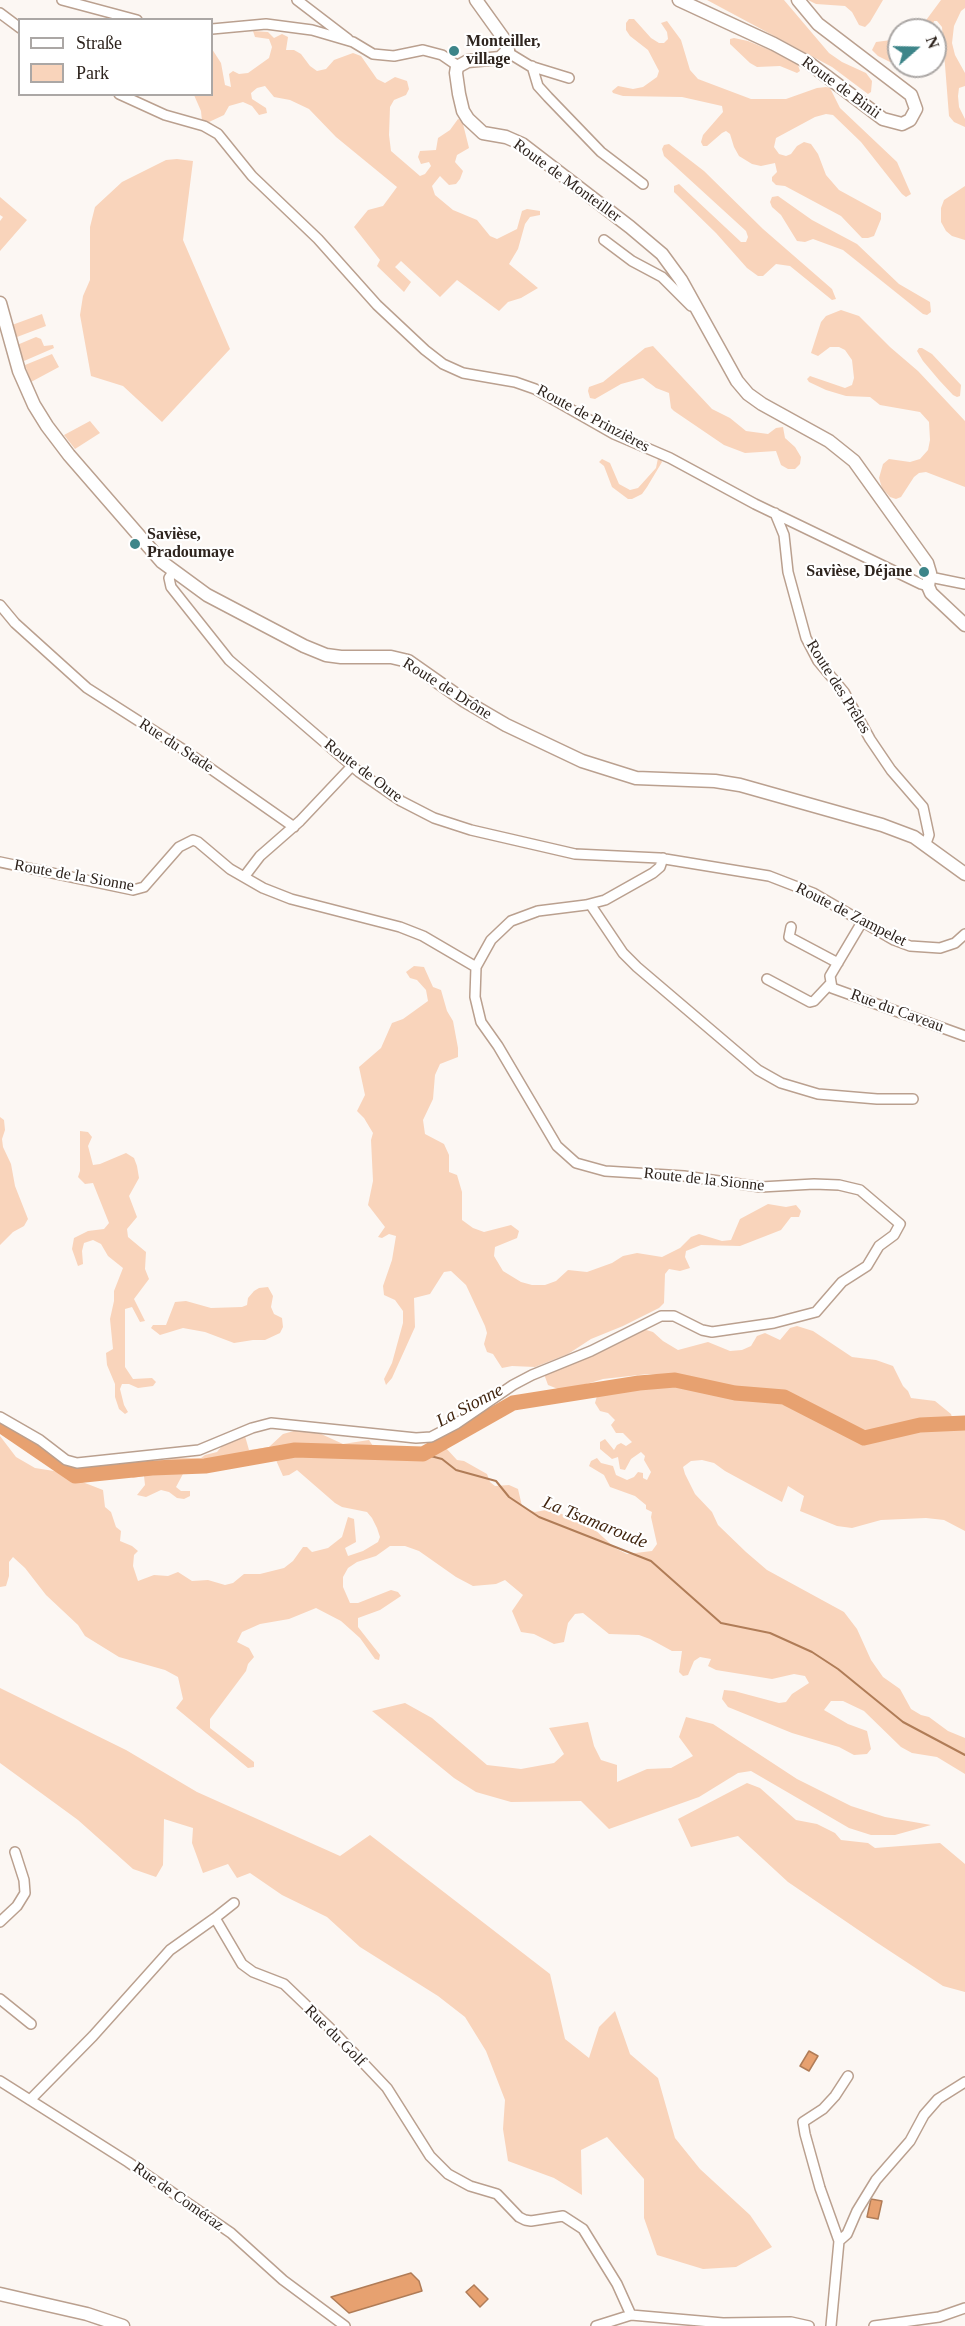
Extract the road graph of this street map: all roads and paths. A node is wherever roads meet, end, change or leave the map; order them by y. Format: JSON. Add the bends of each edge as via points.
{"nodes":[{"id":1,"x":62,"y":0,"type":"edge"},
{"id":2,"x":297,"y":0,"type":"edge"},
{"id":3,"x":476,"y":0,"type":"edge"},
{"id":4,"x":679,"y":0,"type":"edge"},
{"id":5,"x":798,"y":0,"type":"edge"},
{"id":6,"x":0,"y":13,"type":"edge"},
{"id":7,"x":130,"y":18,"type":"edge"},
{"id":8,"x":18,"y":26,"type":"edge"},
{"id":9,"x":213,"y":28,"type":"edge"},
{"id":10,"x":353,"y":42,"type":"junction"},
{"id":11,"x":507,"y":52,"type":"junction"},
{"id":12,"x":458,"y":66,"type":"junction"},
{"id":13,"x":532,"y":66,"type":"junction"},
{"id":14,"x":569,"y":78,"type":"dead end"},
{"id":15,"x":123,"y":96,"type":"edge"},
{"id":16,"x":643,"y":184,"type":"dead end"},
{"id":17,"x":604,"y":240,"type":"dead end"},
{"id":18,"x":0,"y":303,"type":"edge"},
{"id":19,"x":695,"y":307,"type":"junction"},
{"id":20,"x":775,"y":513,"type":"junction"},
{"id":21,"x":172,"y":572,"type":"junction"},
{"id":22,"x":929,"y":581,"type":"junction"},
{"id":23,"x":965,"y":584,"type":"edge"},
{"id":24,"x":0,"y":605,"type":"edge"},
{"id":25,"x":965,"y":625,"type":"edge"},
{"id":26,"x":352,"y":766,"type":"junction"},
{"id":27,"x":294,"y":827,"type":"junction"},
{"id":28,"x":925,"y":846,"type":"junction"},
{"id":29,"x":663,"y":858,"type":"junction"},
{"id":30,"x":0,"y":862,"type":"edge"},
{"id":31,"x":965,"y":874,"type":"edge"},
{"id":32,"x":244,"y":877,"type":"junction"},
{"id":33,"x":590,"y":904,"type":"junction"},
{"id":34,"x":862,"y":922,"type":"junction"},
{"id":35,"x":790,"y":927,"type":"dead end"},
{"id":36,"x":965,"y":934,"type":"edge"},
{"id":37,"x":838,"y":963,"type":"junction"},
{"id":38,"x":476,"y":967,"type":"junction"},
{"id":39,"x":767,"y":979,"type":"dead end"},
{"id":40,"x":830,"y":984,"type":"junction"},
{"id":41,"x":965,"y":1036,"type":"edge"},
{"id":42,"x":913,"y":1099,"type":"dead end"},
{"id":43,"x":0,"y":1416,"type":"edge"},
{"id":44,"x":15,"y":1852,"type":"dead end"},
{"id":45,"x":234,"y":1903,"type":"dead end"},
{"id":46,"x":214,"y":1918,"type":"junction"},
{"id":47,"x":0,"y":1922,"type":"edge"},
{"id":48,"x":0,"y":1999,"type":"edge"},
{"id":49,"x":31,"y":2024,"type":"dead end"},
{"id":50,"x":848,"y":2076,"type":"dead end"},
{"id":51,"x":0,"y":2081,"type":"edge"},
{"id":52,"x":965,"y":2082,"type":"edge"},
{"id":53,"x":30,"y":2100,"type":"junction"},
{"id":54,"x":838,"y":2241,"type":"junction"},
{"id":55,"x":0,"y":2294,"type":"edge"},
{"id":56,"x":965,"y":2308,"type":"edge"},
{"id":57,"x":631,"y":2315,"type":"junction"},
{"id":58,"x":688,"y":2321,"type":"junction"},
{"id":59,"x":918,"y":2323,"type":"edge"},
{"id":60,"x":123,"y":2326,"type":"edge"},
{"id":61,"x":345,"y":2326,"type":"edge"},
{"id":62,"x":596,"y":2326,"type":"edge"},
{"id":63,"x":674,"y":2326,"type":"edge"},
{"id":64,"x":809,"y":2326,"type":"edge"},
{"id":65,"x":831,"y":2326,"type":"edge"},
{"id":66,"x":874,"y":2326,"type":"edge"}],
"edges":[{"from":1,"to":7,"type":"street"},
{"from":2,"to":10,"type":"street"},
{"from":3,"to":11,"type":"street","via":[[504,39]]},
{"from":4,"to":5,"type":"street","name":"Route de Binii","via":[[809,63],[883,119],[902,124],[910,120],[916,109],[911,95],[818,24]]},
{"from":6,"to":8,"type":"street"},
{"from":9,"to":10,"type":"street","via":[[266,24],[312,30]]},
{"from":10,"to":12,"type":"street","via":[[373,54],[394,56],[423,50],[442,55]]},
{"from":11,"to":12,"type":"street","via":[[500,58],[468,61]]},
{"from":11,"to":13,"type":"street"},
{"from":12,"to":19,"type":"street","name":"Route de Monteiller","via":[[456,80],[463,111],[476,128],[522,144],[630,227],[670,264]]},
{"from":13,"to":14,"type":"street"},
{"from":13,"to":16,"type":"street","via":[[538,86],[548,97],[602,152]]},
{"from":15,"to":20,"type":"street","name":"Route de Prinzières","via":[[218,134],[376,305],[443,364],[463,373],[535,389],[606,430],[670,458]]},
{"from":17,"to":19,"type":"street","name":"Route de Monteiller","via":[[632,261],[662,276]]},
{"from":18,"to":21,"type":"street","name":"Route de Drône","via":[[19,371],[39,414],[74,461]]},
{"from":19,"to":22,"type":"street","name":"Route de Monteiller","via":[[748,394],[829,441],[858,465],[925,560]]},
{"from":20,"to":22,"type":"street","name":"Route de Prinzières","via":[[916,582]]},
{"from":20,"to":28,"type":"street","name":"Route des Prêles","via":[[784,535],[788,572],[806,638],[891,770],[923,807],[929,832]]},
{"from":21,"to":26,"type":"street","name":"Route de Oure","via":[[171,587],[229,660]]},
{"from":21,"to":28,"type":"street","name":"Route de Drône","via":[[207,595],[314,651],[336,657],[391,657],[408,661],[506,725],[582,760],[636,778],[715,781],[751,788],[898,830]]},
{"from":22,"to":23,"type":"street","name":"Route de Prinzières"},
{"from":22,"to":25,"type":"street","name":"Route de Monteiller","via":[[935,598]]},
{"from":24,"to":27,"type":"street","name":"Rue du Stade","via":[[87,687]]},
{"from":26,"to":27,"type":"street"},
{"from":26,"to":29,"type":"street","name":"Route de Oure","via":[[418,811],[471,830],[575,854]]},
{"from":27,"to":32,"type":"street","via":[[271,845]]},
{"from":28,"to":31,"type":"street","name":"Route de Drône"},
{"from":29,"to":33,"type":"street","via":[[660,867],[633,886]]},
{"from":29,"to":34,"type":"street","name":"Route de Zampelet","via":[[775,878],[817,895]]},
{"from":30,"to":32,"type":"street","name":"Route de la Sionne","via":[[133,890],[144,887],[179,847],[193,840]]},
{"from":32,"to":38,"type":"street","name":"Route de la Sionne","via":[[291,899],[416,933]]},
{"from":33,"to":38,"type":"street","via":[[520,916],[494,936]]},
{"from":33,"to":42,"type":"street","via":[[637,968],[758,1070],[781,1083],[818,1094]]},
{"from":34,"to":36,"type":"street","name":"Route de Zampelet","via":[[897,942],[920,948],[944,947]]},
{"from":34,"to":37,"type":"street","name":"Rue du Caveau"},
{"from":35,"to":37,"type":"street","via":[[789,936]]},
{"from":37,"to":40,"type":"street","name":"Rue du Caveau"},
{"from":38,"to":43,"type":"street","name":"Route de la Sionne","via":[[475,997],[482,1022],[552,1139],[576,1163],[605,1171],[684,1176],[761,1187],[838,1185],[866,1194],[897,1219],[900,1228],[879,1246],[867,1266],[842,1282],[816,1312],[712,1332],[674,1316],[661,1316],[532,1375],[430,1437],[272,1423],[199,1450],[77,1463],[66,1460]]},
{"from":39,"to":40,"type":"street","name":"Rue du Caveau","via":[[810,1002]]},
{"from":40,"to":41,"type":"street","name":"Rue du Caveau","via":[[832,988]]},
{"from":44,"to":47,"type":"street","via":[[25,1893]]},
{"from":45,"to":46,"type":"street"},
{"from":46,"to":53,"type":"street","via":[[170,1950]]},
{"from":46,"to":57,"type":"street","name":"Rue du Golf","via":[[242,1964],[284,1984],[383,2084],[430,2157],[443,2169],[470,2186],[497,2194],[525,2220],[563,2216],[584,2229]]},
{"from":48,"to":49,"type":"street"},
{"from":50,"to":54,"type":"street","via":[[835,2097],[803,2122]]},
{"from":51,"to":53,"type":"street","name":"Rue de Coméraz"},
{"from":52,"to":54,"type":"street","via":[[938,2099],[924,2115],[910,2141],[876,2180],[847,2234]]},
{"from":53,"to":61,"type":"street","name":"Rue de Coméraz","via":[[231,2233],[283,2280]]},
{"from":54,"to":65,"type":"street"},
{"from":55,"to":60,"type":"street"},
{"from":56,"to":59,"type":"street"},
{"from":57,"to":58,"type":"street"},
{"from":57,"to":62,"type":"street"},
{"from":58,"to":63,"type":"street"},
{"from":58,"to":64,"type":"street"},
{"from":59,"to":66,"type":"street"}]}
